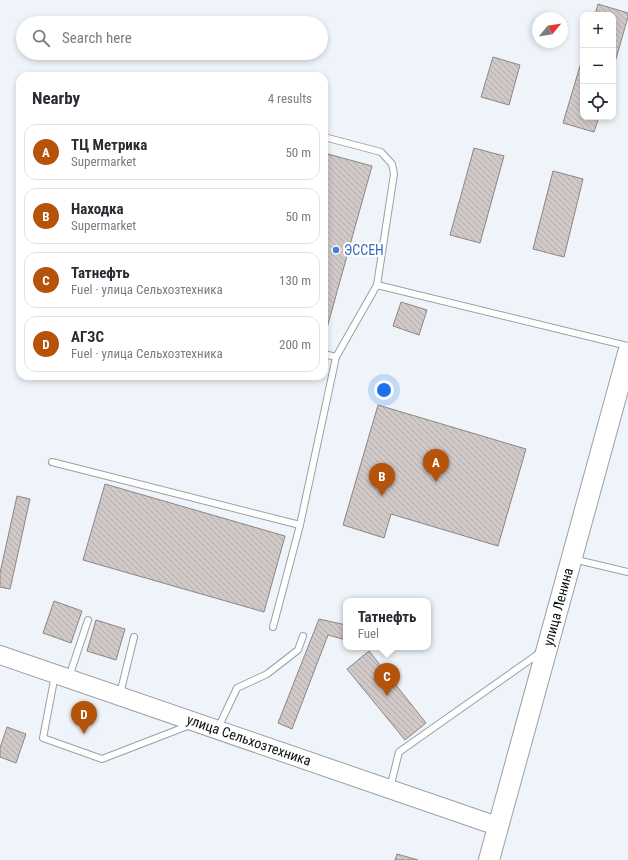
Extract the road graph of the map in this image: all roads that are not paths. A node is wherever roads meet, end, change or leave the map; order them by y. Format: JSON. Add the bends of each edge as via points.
{"nodes":[{"id":1,"x":328,"y":138,"type":"edge"},
{"id":2,"x":377,"y":285,"type":"junction"},
{"id":3,"x":628,"y":346,"type":"edge"},
{"id":4,"x":628,"y":353,"type":"edge"},
{"id":5,"x":328,"y":355,"type":"edge"},
{"id":6,"x":336,"y":357,"type":"junction"},
{"id":7,"x":52,"y":462,"type":"dead end"},
{"id":8,"x":300,"y":525,"type":"junction"},
{"id":9,"x":572,"y":559,"type":"junction"},
{"id":10,"x":628,"y":572,"type":"edge"},
{"id":11,"x":88,"y":620,"type":"dead end"},
{"id":12,"x":273,"y":627,"type":"dead end"},
{"id":13,"x":303,"y":636,"type":"dead end"},
{"id":14,"x":134,"y":637,"type":"dead end"},
{"id":15,"x":547,"y":647,"type":"junction"},
{"id":16,"x":0,"y":654,"type":"edge"},
{"id":17,"x":62,"y":676,"type":"junction"},
{"id":18,"x":120,"y":696,"type":"junction"},
{"id":19,"x":197,"y":723,"type":"junction"},
{"id":20,"x":217,"y":730,"type":"junction"},
{"id":21,"x":390,"y":789,"type":"junction"},
{"id":22,"x":497,"y":826,"type":"junction"},
{"id":23,"x":489,"y":860,"type":"edge"}],
"edges":[{"from":1,"to":2,"type":"lane","via":[[382,152],[392,164],[394,174]]},
{"from":2,"to":3,"type":"lane"},
{"from":2,"to":6,"type":"lane"},
{"from":4,"to":9,"type":"main road","name":"улица Ленина"},
{"from":5,"to":6,"type":"lane"},
{"from":6,"to":8,"type":"lane"},
{"from":7,"to":8,"type":"lane"},
{"from":8,"to":12,"type":"lane"},
{"from":9,"to":10,"type":"lane"},
{"from":9,"to":15,"type":"main road","name":"улица Ленина"},
{"from":11,"to":17,"type":"lane"},
{"from":13,"to":20,"type":"lane","via":[[298,650],[266,674],[237,688]]},
{"from":14,"to":18,"type":"lane"},
{"from":15,"to":21,"type":"lane","via":[[399,752]]},
{"from":15,"to":22,"type":"main road","name":"улица Ленина"},
{"from":16,"to":17,"type":"street","name":"улица Сельхозтехника"},
{"from":17,"to":18,"type":"street","name":"улица Сельхозтехника"},
{"from":17,"to":19,"type":"lane","via":[[44,738],[102,759]]},
{"from":18,"to":19,"type":"street","name":"улица Сельхозтехника"},
{"from":19,"to":20,"type":"street","name":"улица Сельхозтехника"},
{"from":20,"to":21,"type":"street","name":"улица Сельхозтехника"},
{"from":21,"to":22,"type":"street","name":"улица Сельхозтехника"},
{"from":22,"to":23,"type":"main road","name":"улица Ленина"}]}
